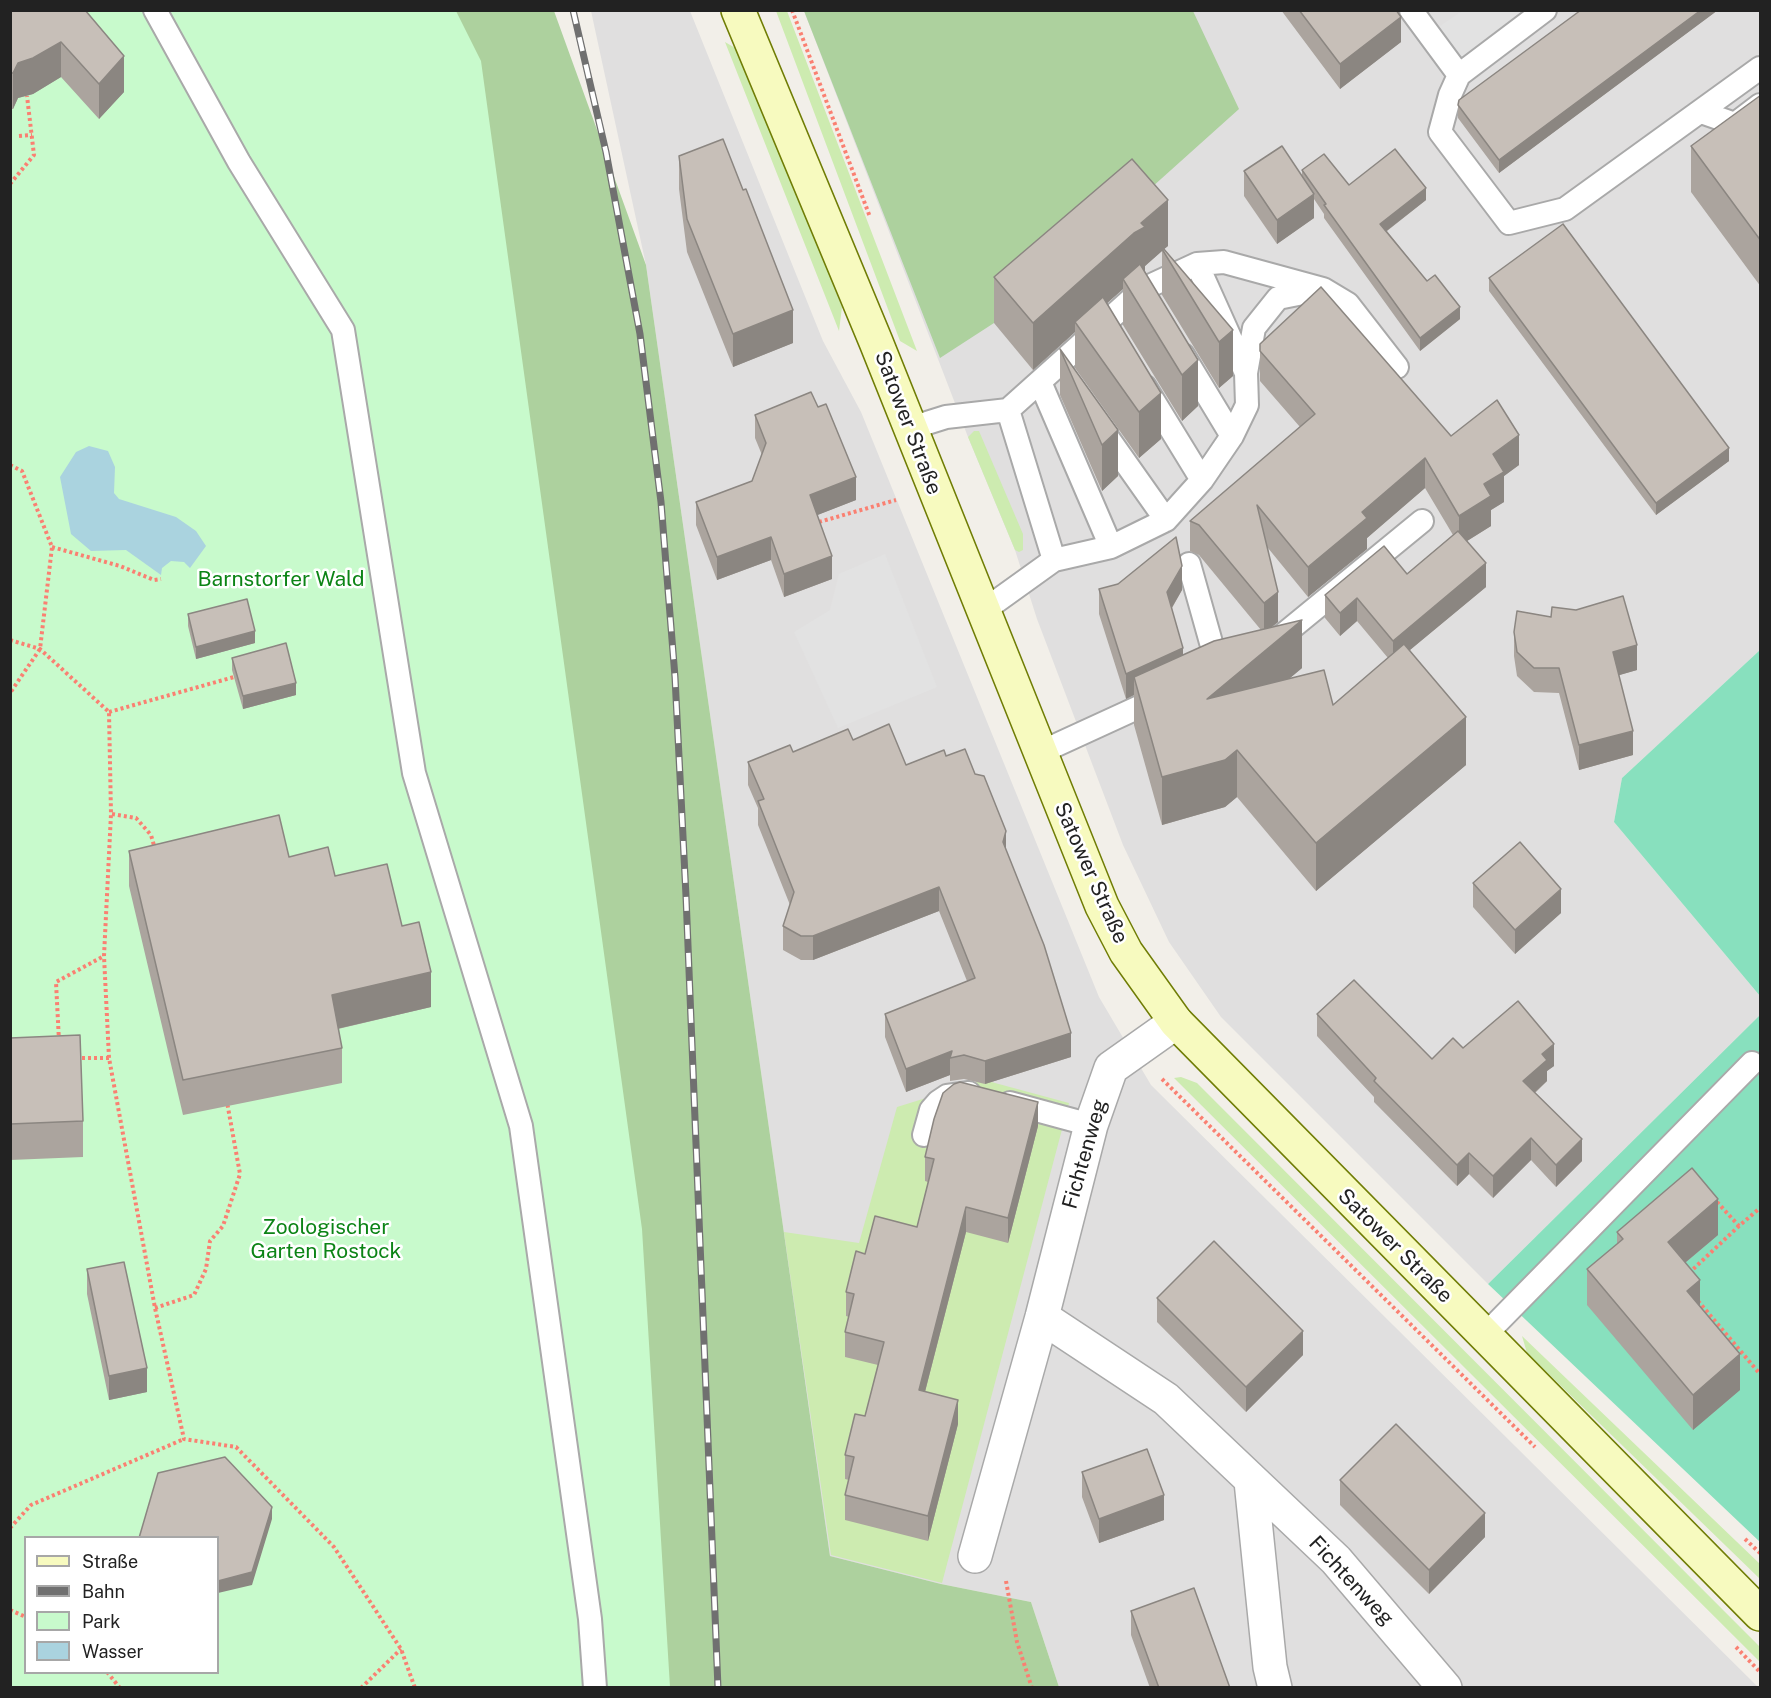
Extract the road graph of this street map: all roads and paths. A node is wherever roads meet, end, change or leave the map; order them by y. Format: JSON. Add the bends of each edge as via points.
{"nodes":[{"id":1,"x":154,"y":10,"type":"edge"},
{"id":2,"x":738,"y":10,"type":"edge"},
{"id":3,"x":792,"y":10,"type":"edge"},
{"id":4,"x":1411,"y":10,"type":"edge"},
{"id":5,"x":1545,"y":10,"type":"edge"},
{"id":6,"x":1761,"y":68,"type":"edge"},
{"id":7,"x":1459,"y":75,"type":"junction"},
{"id":8,"x":27,"y":96,"type":"dead end"},
{"id":9,"x":1761,"y":105,"type":"edge"},
{"id":10,"x":1701,"y":112,"type":"junction"},
{"id":11,"x":32,"y":135,"type":"junction"},
{"id":12,"x":19,"y":136,"type":"dead end"},
{"id":13,"x":10,"y":184,"type":"edge"},
{"id":14,"x":871,"y":219,"type":"dead end"},
{"id":15,"x":1197,"y":264,"type":"junction"},
{"id":16,"x":1143,"y":289,"type":"junction"},
{"id":17,"x":1323,"y":289,"type":"junction"},
{"id":18,"x":1155,"y":308,"type":"edge"},
{"id":19,"x":1106,"y":323,"type":"junction"},
{"id":20,"x":1173,"y":338,"type":"edge"},
{"id":21,"x":1118,"y":342,"type":"edge"},
{"id":22,"x":1397,"y":366,"type":"dead end"},
{"id":23,"x":1057,"y":367,"type":"junction"},
{"id":24,"x":1136,"y":372,"type":"edge"},
{"id":25,"x":1246,"y":373,"type":"junction"},
{"id":26,"x":1040,"y":382,"type":"junction"},
{"id":27,"x":1071,"y":386,"type":"edge"},
{"id":28,"x":1008,"y":410,"type":"junction"},
{"id":29,"x":1091,"y":415,"type":"edge"},
{"id":30,"x":911,"y":428,"type":"junction"},
{"id":31,"x":1232,"y":436,"type":"junction"},
{"id":32,"x":10,"y":465,"type":"edge"},
{"id":33,"x":1202,"y":480,"type":"junction"},
{"id":34,"x":933,"y":487,"type":"junction"},
{"id":35,"x":1166,"y":520,"type":"junction"},
{"id":36,"x":1422,"y":521,"type":"dead end"},
{"id":37,"x":819,"y":522,"type":"edge"},
{"id":38,"x":52,"y":547,"type":"junction"},
{"id":39,"x":1111,"y":547,"type":"junction"},
{"id":40,"x":1054,"y":560,"type":"junction"},
{"id":41,"x":1189,"y":564,"type":"dead end"},
{"id":42,"x":162,"y":579,"type":"dead end"},
{"id":43,"x":983,"y":610,"type":"junction"},
{"id":44,"x":10,"y":640,"type":"edge"},
{"id":45,"x":40,"y":649,"type":"junction"},
{"id":46,"x":1264,"y":651,"type":"edge"},
{"id":47,"x":234,"y":677,"type":"edge"},
{"id":48,"x":10,"y":693,"type":"edge"},
{"id":49,"x":109,"y":712,"type":"junction"},
{"id":50,"x":1039,"y":753,"type":"junction"},
{"id":51,"x":111,"y":814,"type":"junction"},
{"id":52,"x":156,"y":854,"type":"edge"},
{"id":53,"x":104,"y":956,"type":"junction"},
{"id":54,"x":1176,"y":1022,"type":"junction"},
{"id":55,"x":59,"y":1048,"type":"edge"},
{"id":56,"x":68,"y":1058,"type":"edge"},
{"id":57,"x":109,"y":1058,"type":"junction"},
{"id":58,"x":1752,"y":1063,"type":"dead end"},
{"id":59,"x":1161,"y":1078,"type":"dead end"},
{"id":60,"x":226,"y":1094,"type":"edge"},
{"id":61,"x":1091,"y":1125,"type":"junction"},
{"id":62,"x":924,"y":1135,"type":"dead end"},
{"id":63,"x":1715,"y":1200,"type":"edge"},
{"id":64,"x":1761,"y":1208,"type":"edge"},
{"id":65,"x":1739,"y":1226,"type":"junction"},
{"id":66,"x":1681,"y":1280,"type":"edge"},
{"id":67,"x":1696,"y":1298,"type":"edge"},
{"id":68,"x":155,"y":1308,"type":"junction"},
{"id":69,"x":1042,"y":1317,"type":"junction"},
{"id":70,"x":1484,"y":1336,"type":"junction"},
{"id":71,"x":1761,"y":1374,"type":"edge"},
{"id":72,"x":184,"y":1439,"type":"junction"},
{"id":73,"x":1536,"y":1448,"type":"dead end"},
{"id":74,"x":1251,"y":1481,"type":"junction"},
{"id":75,"x":10,"y":1528,"type":"edge"},
{"id":76,"x":975,"y":1556,"type":"dead end"},
{"id":77,"x":1005,"y":1574,"type":"dead end"},
{"id":78,"x":10,"y":1610,"type":"edge"},
{"id":79,"x":1761,"y":1614,"type":"edge"},
{"id":80,"x":24,"y":1616,"type":"edge"},
{"id":81,"x":1727,"y":1639,"type":"dead end"},
{"id":82,"x":401,"y":1649,"type":"junction"},
{"id":83,"x":1761,"y":1672,"type":"edge"},
{"id":84,"x":108,"y":1674,"type":"edge"},
{"id":85,"x":120,"y":1688,"type":"edge"},
{"id":86,"x":361,"y":1688,"type":"edge"},
{"id":87,"x":415,"y":1688,"type":"edge"},
{"id":88,"x":595,"y":1688,"type":"edge"},
{"id":89,"x":1032,"y":1688,"type":"edge"},
{"id":90,"x":1275,"y":1688,"type":"edge"},
{"id":91,"x":1445,"y":1688,"type":"edge"}],
"edges":[{"from":1,"to":88,"type":"lane","via":[[239,162],[343,330],[414,773],[521,1126],[590,1619]]},
{"from":2,"to":30,"type":"main road","name":"Satower Straße"},
{"from":3,"to":14,"type":"path"},
{"from":4,"to":7,"type":"lane"},
{"from":5,"to":7,"type":"lane"},
{"from":6,"to":10,"type":"lane"},
{"from":7,"to":10,"type":"lane","via":[[1440,132],[1509,223],[1564,209]]},
{"from":8,"to":11,"type":"path"},
{"from":9,"to":10,"type":"lane","via":[[1735,124]]},
{"from":11,"to":12,"type":"path"},
{"from":11,"to":13,"type":"path","via":[[34,154]]},
{"from":15,"to":16,"type":"lane"},
{"from":15,"to":17,"type":"lane","via":[[1224,262]]},
{"from":15,"to":25,"type":"lane"},
{"from":16,"to":18,"type":"lane"},
{"from":16,"to":19,"type":"lane"},
{"from":17,"to":22,"type":"lane","via":[[1348,304]]},
{"from":17,"to":25,"type":"lane","via":[[1278,298],[1254,328]]},
{"from":19,"to":21,"type":"lane"},
{"from":19,"to":23,"type":"lane"},
{"from":20,"to":31,"type":"lane"},
{"from":23,"to":26,"type":"lane"},
{"from":23,"to":27,"type":"lane"},
{"from":24,"to":33,"type":"lane"},
{"from":25,"to":31,"type":"lane","via":[[1247,405]]},
{"from":26,"to":28,"type":"lane"},
{"from":26,"to":39,"type":"lane"},
{"from":28,"to":30,"type":"lane","via":[[946,417]]},
{"from":28,"to":40,"type":"lane"},
{"from":29,"to":35,"type":"lane"},
{"from":30,"to":34,"type":"main road","name":"Satower Straße"},
{"from":31,"to":33,"type":"lane"},
{"from":32,"to":38,"type":"path","via":[[21,471]]},
{"from":33,"to":35,"type":"lane"},
{"from":34,"to":37,"type":"path"},
{"from":34,"to":43,"type":"main road","name":"Satower Straße"},
{"from":35,"to":39,"type":"lane"},
{"from":36,"to":46,"type":"lane"},
{"from":38,"to":42,"type":"path","via":[[154,580]]},
{"from":38,"to":45,"type":"path"},
{"from":39,"to":40,"type":"lane"},
{"from":40,"to":43,"type":"lane"},
{"from":41,"to":50,"type":"lane","via":[[1208,676]]},
{"from":43,"to":50,"type":"main road","name":"Satower Straße"},
{"from":44,"to":45,"type":"path"},
{"from":45,"to":48,"type":"path"},
{"from":45,"to":49,"type":"path"},
{"from":47,"to":49,"type":"path"},
{"from":49,"to":51,"type":"path"},
{"from":50,"to":54,"type":"main road","name":"Satower Straße","via":[[1102,906],[1126,952]]},
{"from":51,"to":52,"type":"path","via":[[136,818],[151,835]]},
{"from":51,"to":53,"type":"path"},
{"from":53,"to":55,"type":"path","via":[[56,982]]},
{"from":53,"to":57,"type":"path"},
{"from":54,"to":61,"type":"street","name":"Fichtenweg","via":[[1111,1068]]},
{"from":54,"to":70,"type":"main road","name":"Satower Straße"},
{"from":56,"to":57,"type":"path"},
{"from":57,"to":68,"type":"path"},
{"from":58,"to":70,"type":"lane"},
{"from":59,"to":73,"type":"path"},
{"from":60,"to":68,"type":"path","via":[[240,1174],[224,1226],[210,1241],[206,1269],[194,1295]]},
{"from":61,"to":62,"type":"lane","via":[[961,1092],[946,1096],[931,1110]]},
{"from":61,"to":69,"type":"street","name":"Fichtenweg"},
{"from":63,"to":65,"type":"path"},
{"from":64,"to":65,"type":"path"},
{"from":65,"to":66,"type":"path"},
{"from":67,"to":71,"type":"path"},
{"from":68,"to":72,"type":"path"},
{"from":69,"to":74,"type":"street","name":"Fichtenweg","via":[[1166,1399]]},
{"from":69,"to":76,"type":"street","name":"Fichtenweg"},
{"from":70,"to":79,"type":"main road","name":"Satower Straße"},
{"from":72,"to":75,"type":"path","via":[[31,1505]]},
{"from":72,"to":82,"type":"path","via":[[236,1448],[334,1547]]},
{"from":74,"to":90,"type":"street"},
{"from":74,"to":91,"type":"street","name":"Fichtenweg","via":[[1336,1560]]},
{"from":77,"to":89,"type":"path","via":[[1017,1642]]},
{"from":78,"to":80,"type":"path"},
{"from":81,"to":83,"type":"path"},
{"from":82,"to":86,"type":"path"},
{"from":82,"to":87,"type":"path"},
{"from":84,"to":85,"type":"path"}]}
